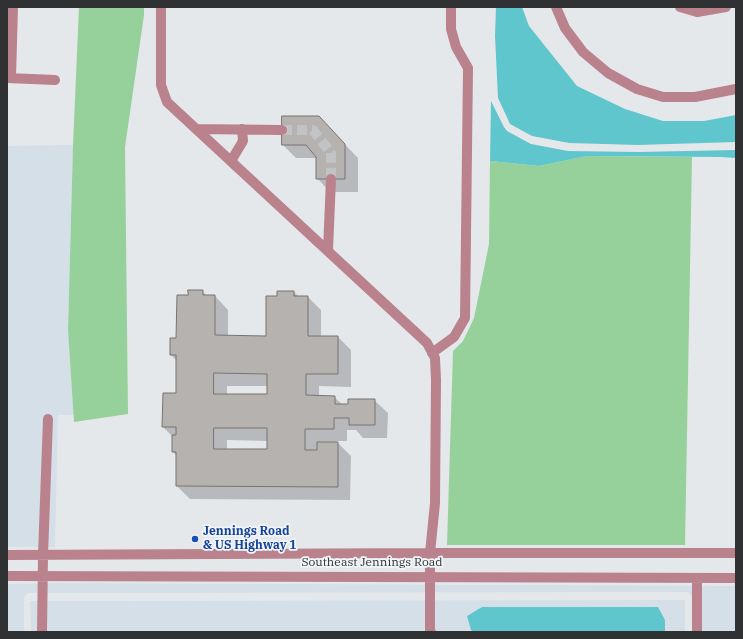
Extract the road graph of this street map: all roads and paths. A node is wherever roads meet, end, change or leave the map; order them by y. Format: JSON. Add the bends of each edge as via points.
{"nodes":[{"id":1,"x":13,"y":7,"type":"edge"},
{"id":2,"x":161,"y":7,"type":"edge"},
{"id":3,"x":451,"y":7,"type":"edge"},
{"id":4,"x":556,"y":7,"type":"edge"},
{"id":5,"x":680,"y":7,"type":"edge"},
{"id":6,"x":726,"y":7,"type":"edge"},
{"id":7,"x":9,"y":78,"type":"edge"},
{"id":8,"x":55,"y":80,"type":"dead end"},
{"id":9,"x":736,"y":89,"type":"edge"},
{"id":10,"x":196,"y":129,"type":"junction"},
{"id":11,"x":242,"y":130,"type":"junction"},
{"id":12,"x":282,"y":130,"type":"tunnel mouth"},
{"id":13,"x":231,"y":161,"type":"junction"},
{"id":14,"x":331,"y":179,"type":"tunnel mouth"},
{"id":15,"x":328,"y":250,"type":"junction"},
{"id":16,"x":432,"y":352,"type":"junction"},
{"id":17,"x":48,"y":419,"type":"dead end"},
{"id":18,"x":430,"y":553,"type":"junction"},
{"id":19,"x":736,"y":553,"type":"edge"},
{"id":20,"x":7,"y":555,"type":"edge"},
{"id":21,"x":43,"y":555,"type":"junction"},
{"id":22,"x":43,"y":575,"type":"junction"},
{"id":23,"x":7,"y":576,"type":"edge"},
{"id":24,"x":430,"y":576,"type":"junction"},
{"id":25,"x":697,"y":578,"type":"junction"},
{"id":26,"x":736,"y":578,"type":"edge"},
{"id":27,"x":42,"y":632,"type":"edge"},
{"id":28,"x":431,"y":632,"type":"edge"},
{"id":29,"x":697,"y":632,"type":"edge"}],
"edges":[{"from":1,"to":7,"type":"street"},
{"from":2,"to":10,"type":"street","via":[[161,85],[167,102]]},
{"from":3,"to":16,"type":"street","via":[[451,28],[456,47],[468,68],[465,318],[454,337]]},
{"from":4,"to":9,"type":"street","via":[[565,28],[583,52],[608,73],[637,89],[663,97],[695,97]]},
{"from":5,"to":6,"type":"street","via":[[697,12]]},
{"from":7,"to":8,"type":"street"},
{"from":10,"to":11,"type":"street"},
{"from":10,"to":13,"type":"street"},
{"from":11,"to":12,"type":"street"},
{"from":11,"to":13,"type":"street","via":[[243,141]]},
{"from":13,"to":15,"type":"street"},
{"from":14,"to":15,"type":"street"},
{"from":15,"to":16,"type":"street","via":[[427,343]]},
{"from":16,"to":18,"type":"street","via":[[435,358],[436,380],[435,496]]},
{"from":17,"to":21,"type":"street"},
{"from":18,"to":19,"type":"street","name":"Southeast Jennings Road"},
{"from":18,"to":21,"type":"street","name":"Southeast Jennings Road"},
{"from":18,"to":24,"type":"street"},
{"from":20,"to":21,"type":"street","name":"Southeast Jennings Road"},
{"from":21,"to":22,"type":"street"},
{"from":22,"to":23,"type":"street","name":"Southeast Jennings Road"},
{"from":22,"to":24,"type":"street","name":"Southeast Jennings Road"},
{"from":22,"to":27,"type":"street"},
{"from":24,"to":25,"type":"street","name":"Southeast Jennings Road"},
{"from":24,"to":28,"type":"street"},
{"from":25,"to":26,"type":"street","name":"Southeast Jennings Road"},
{"from":25,"to":29,"type":"street"}]}
